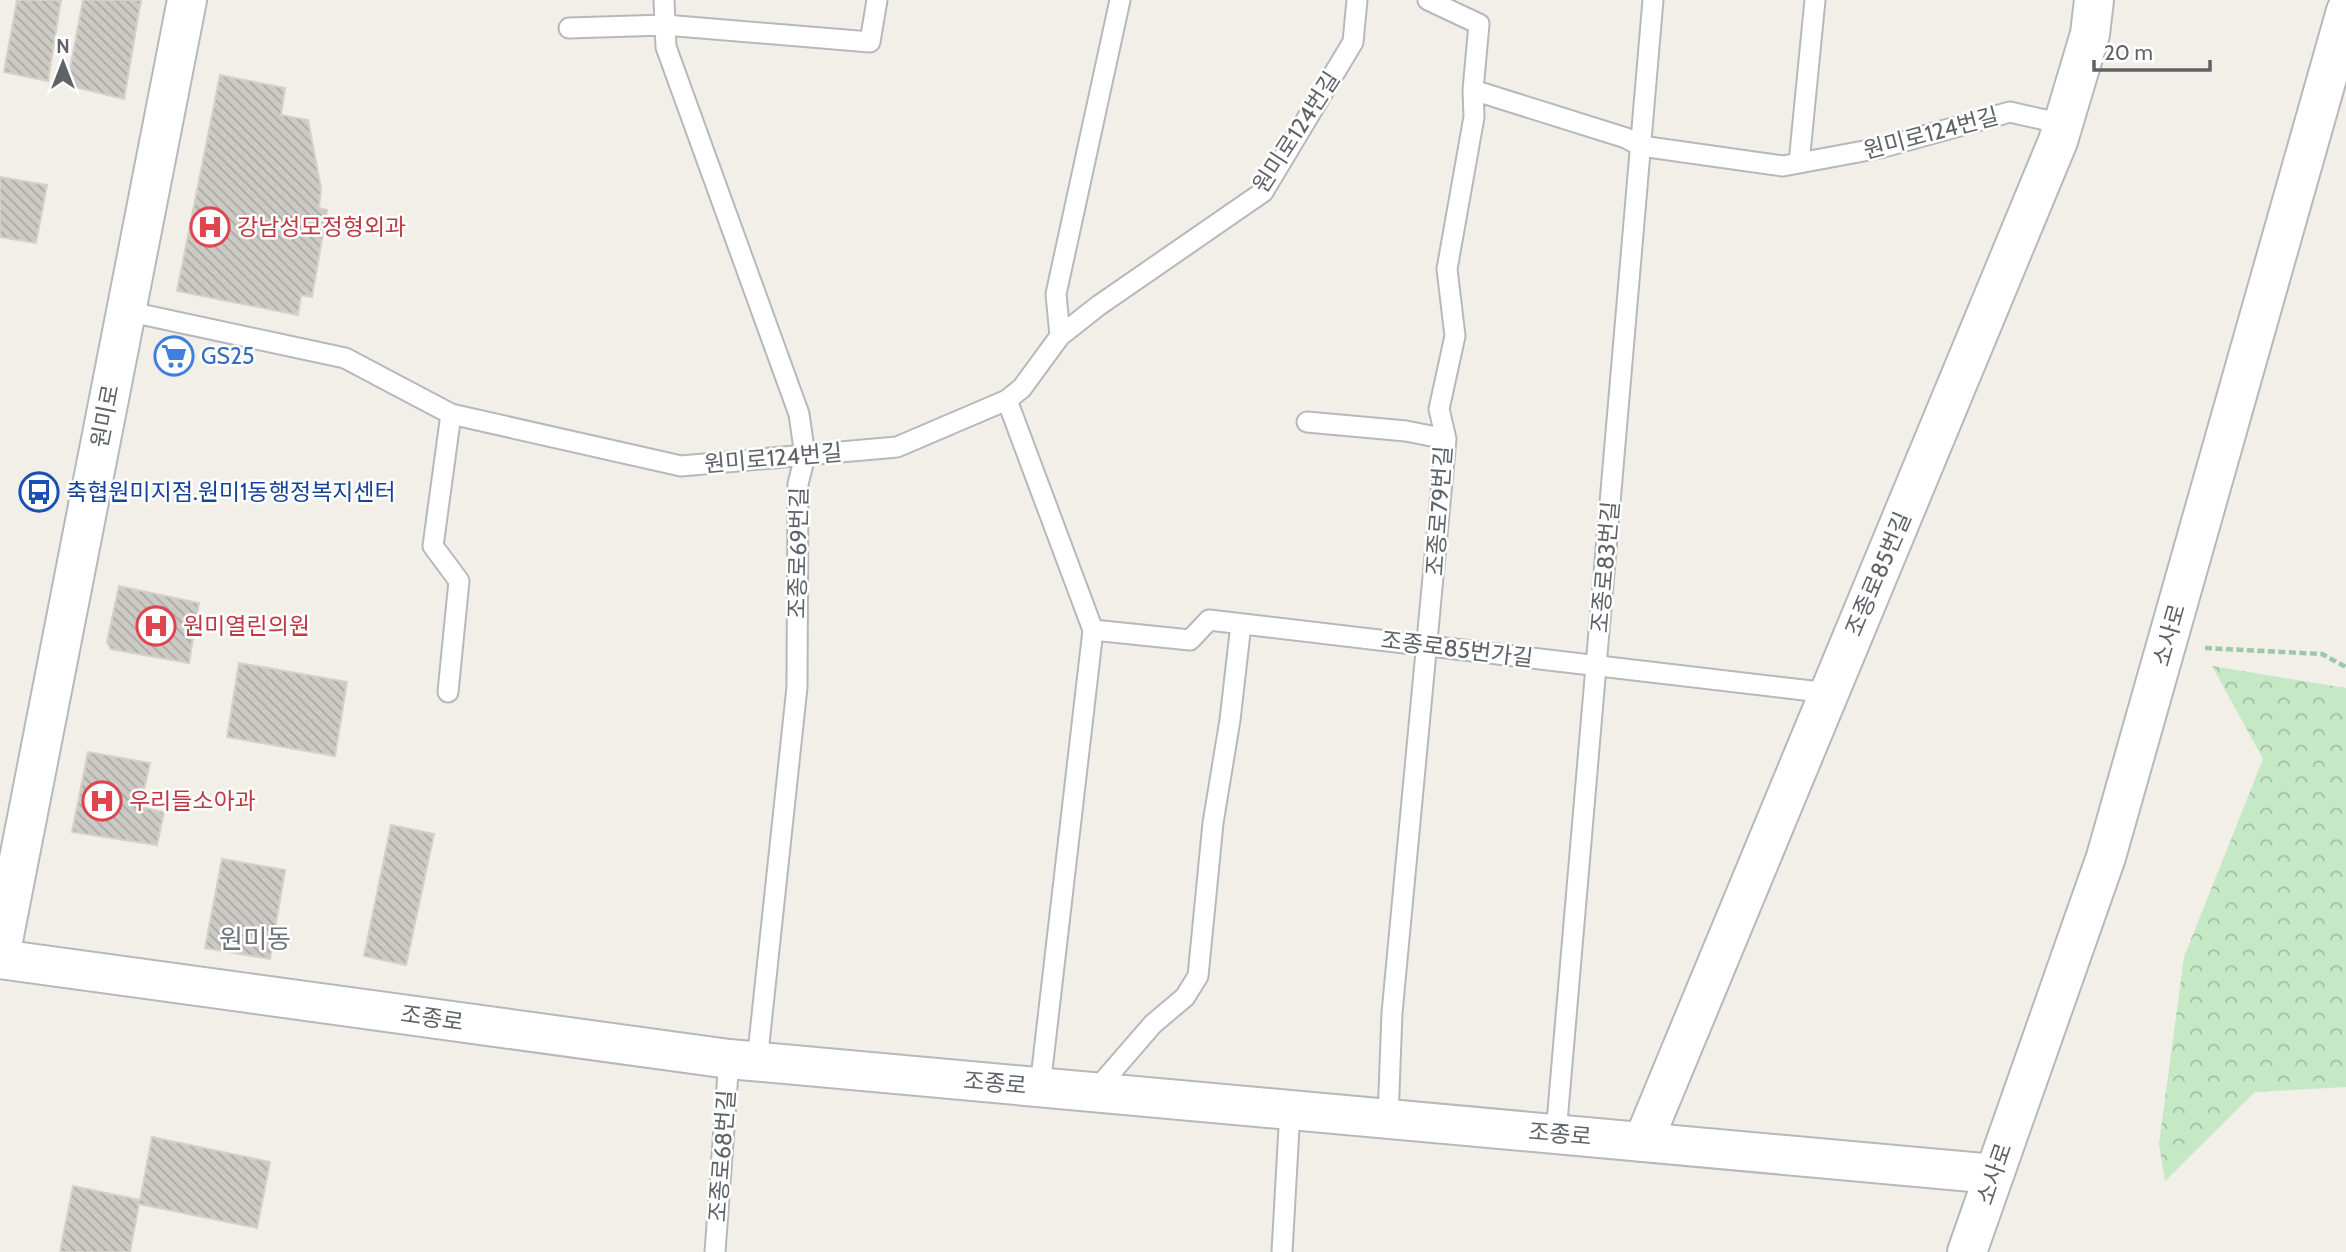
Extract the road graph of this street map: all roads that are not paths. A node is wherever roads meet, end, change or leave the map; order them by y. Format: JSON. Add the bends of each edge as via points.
{"nodes":[{"id":1,"x":187,"y":0,"type":"edge"},
{"id":2,"x":664,"y":0,"type":"edge"},
{"id":3,"x":877,"y":0,"type":"edge"},
{"id":4,"x":1120,"y":0,"type":"edge"},
{"id":5,"x":1357,"y":0,"type":"edge"},
{"id":6,"x":1429,"y":0,"type":"edge"},
{"id":7,"x":1653,"y":0,"type":"edge"},
{"id":8,"x":1815,"y":0,"type":"edge"},
{"id":9,"x":2094,"y":0,"type":"edge"},
{"id":10,"x":2346,"y":11,"type":"edge"},
{"id":11,"x":665,"y":25,"type":"junction"},
{"id":12,"x":569,"y":28,"type":"dead end"},
{"id":13,"x":1473,"y":90,"type":"junction"},
{"id":14,"x":2063,"y":124,"type":"junction"},
{"id":15,"x":1641,"y":146,"type":"junction"},
{"id":16,"x":1799,"y":163,"type":"junction"},
{"id":17,"x":126,"y":311,"type":"junction"},
{"id":18,"x":1060,"y":336,"type":"junction"},
{"id":19,"x":1007,"y":400,"type":"junction"},
{"id":20,"x":451,"y":414,"type":"junction"},
{"id":21,"x":1307,"y":422,"type":"dead end"},
{"id":22,"x":1446,"y":439,"type":"junction"},
{"id":23,"x":805,"y":456,"type":"junction"},
{"id":24,"x":1241,"y":624,"type":"junction"},
{"id":25,"x":1093,"y":630,"type":"junction"},
{"id":26,"x":1429,"y":646,"type":"junction"},
{"id":27,"x":1596,"y":665,"type":"junction"},
{"id":28,"x":448,"y":692,"type":"dead end"},
{"id":29,"x":1829,"y":693,"type":"junction"},
{"id":30,"x":0,"y":957,"type":"edge"},
{"id":31,"x":743,"y":1060,"type":"junction"},
{"id":32,"x":1040,"y":1087,"type":"junction"},
{"id":33,"x":1094,"y":1092,"type":"junction"},
{"id":34,"x":1290,"y":1110,"type":"junction"},
{"id":35,"x":1388,"y":1119,"type":"junction"},
{"id":36,"x":1556,"y":1134,"type":"junction"},
{"id":37,"x":1643,"y":1142,"type":"junction"},
{"id":38,"x":1994,"y":1174,"type":"junction"},
{"id":39,"x":715,"y":1252,"type":"edge"},
{"id":40,"x":1282,"y":1252,"type":"edge"},
{"id":41,"x":1967,"y":1252,"type":"edge"}],
"edges":[{"from":1,"to":17,"type":"street","name":"원미로"},
{"from":2,"to":11,"type":"lane","name":"조종로69번길"},
{"from":3,"to":11,"type":"lane","via":[[870,42]]},
{"from":4,"to":18,"type":"lane","via":[[1056,294]]},
{"from":5,"to":18,"type":"lane","name":"원미로124번길","via":[[1353,42],[1263,192]]},
{"from":6,"to":13,"type":"lane","via":[[1479,24]]},
{"from":7,"to":15,"type":"lane","name":"조종로83번길"},
{"from":8,"to":16,"type":"lane"},
{"from":9,"to":14,"type":"street","name":"조종로85번길","via":[[2090,34]]},
{"from":10,"to":38,"type":"street","name":"소사로","via":[[2106,857]]},
{"from":11,"to":12,"type":"lane"},
{"from":11,"to":23,"type":"lane","name":"조종로69번길","via":[[666,47],[799,414]]},
{"from":13,"to":15,"type":"lane","name":"원미로124번길"},
{"from":13,"to":22,"type":"lane","name":"조종로79번길","via":[[1474,117],[1447,269],[1455,335],[1439,409]]},
{"from":14,"to":16,"type":"lane","name":"원미로124번길","via":[[2010,112],[1880,148]]},
{"from":14,"to":29,"type":"street","name":"조종로85번길"},
{"from":15,"to":16,"type":"lane","name":"원미로124번길","via":[[1783,166]]},
{"from":15,"to":27,"type":"lane","name":"조종로83번길"},
{"from":17,"to":20,"type":"lane","name":"원미로124번길","via":[[345,358]]},
{"from":17,"to":30,"type":"street","name":"원미로"},
{"from":18,"to":19,"type":"lane","name":"원미로124번길","via":[[1022,388]]},
{"from":19,"to":23,"type":"lane","name":"원미로124번길","via":[[897,447]]},
{"from":19,"to":25,"type":"lane"},
{"from":20,"to":23,"type":"lane","name":"원미로124번길","via":[[681,466]]},
{"from":20,"to":28,"type":"lane","via":[[433,545],[459,581]]},
{"from":21,"to":22,"type":"lane"},
{"from":22,"to":26,"type":"lane","name":"조종로79번길"},
{"from":23,"to":31,"type":"lane","name":"조종로69번길","via":[[798,484],[797,687]]},
{"from":24,"to":25,"type":"lane","name":"조종로85번가길","via":[[1209,620],[1190,640]]},
{"from":24,"to":26,"type":"lane","name":"조종로85번가길"},
{"from":24,"to":33,"type":"lane","via":[[1213,823],[1198,976],[1185,997],[1153,1024]]},
{"from":25,"to":32,"type":"lane"},
{"from":26,"to":27,"type":"lane","name":"조종로85번가길"},
{"from":26,"to":35,"type":"lane","name":"조종로79번길","via":[[1408,821]]},
{"from":27,"to":29,"type":"lane","name":"조종로85번가길"},
{"from":27,"to":36,"type":"lane","name":"조종로83번길"},
{"from":29,"to":37,"type":"street","name":"조종로85번길"},
{"from":30,"to":31,"type":"street","name":"조종로"},
{"from":31,"to":32,"type":"street","name":"조종로"},
{"from":31,"to":39,"type":"lane","name":"조종로68번길"},
{"from":32,"to":33,"type":"street","name":"조종로"},
{"from":33,"to":34,"type":"street","name":"조종로"},
{"from":34,"to":35,"type":"street","name":"조종로"},
{"from":34,"to":40,"type":"lane"},
{"from":35,"to":36,"type":"street","name":"조종로"},
{"from":36,"to":37,"type":"street","name":"조종로"},
{"from":37,"to":38,"type":"street","name":"조종로"},
{"from":38,"to":41,"type":"street","name":"소사로"}]}
